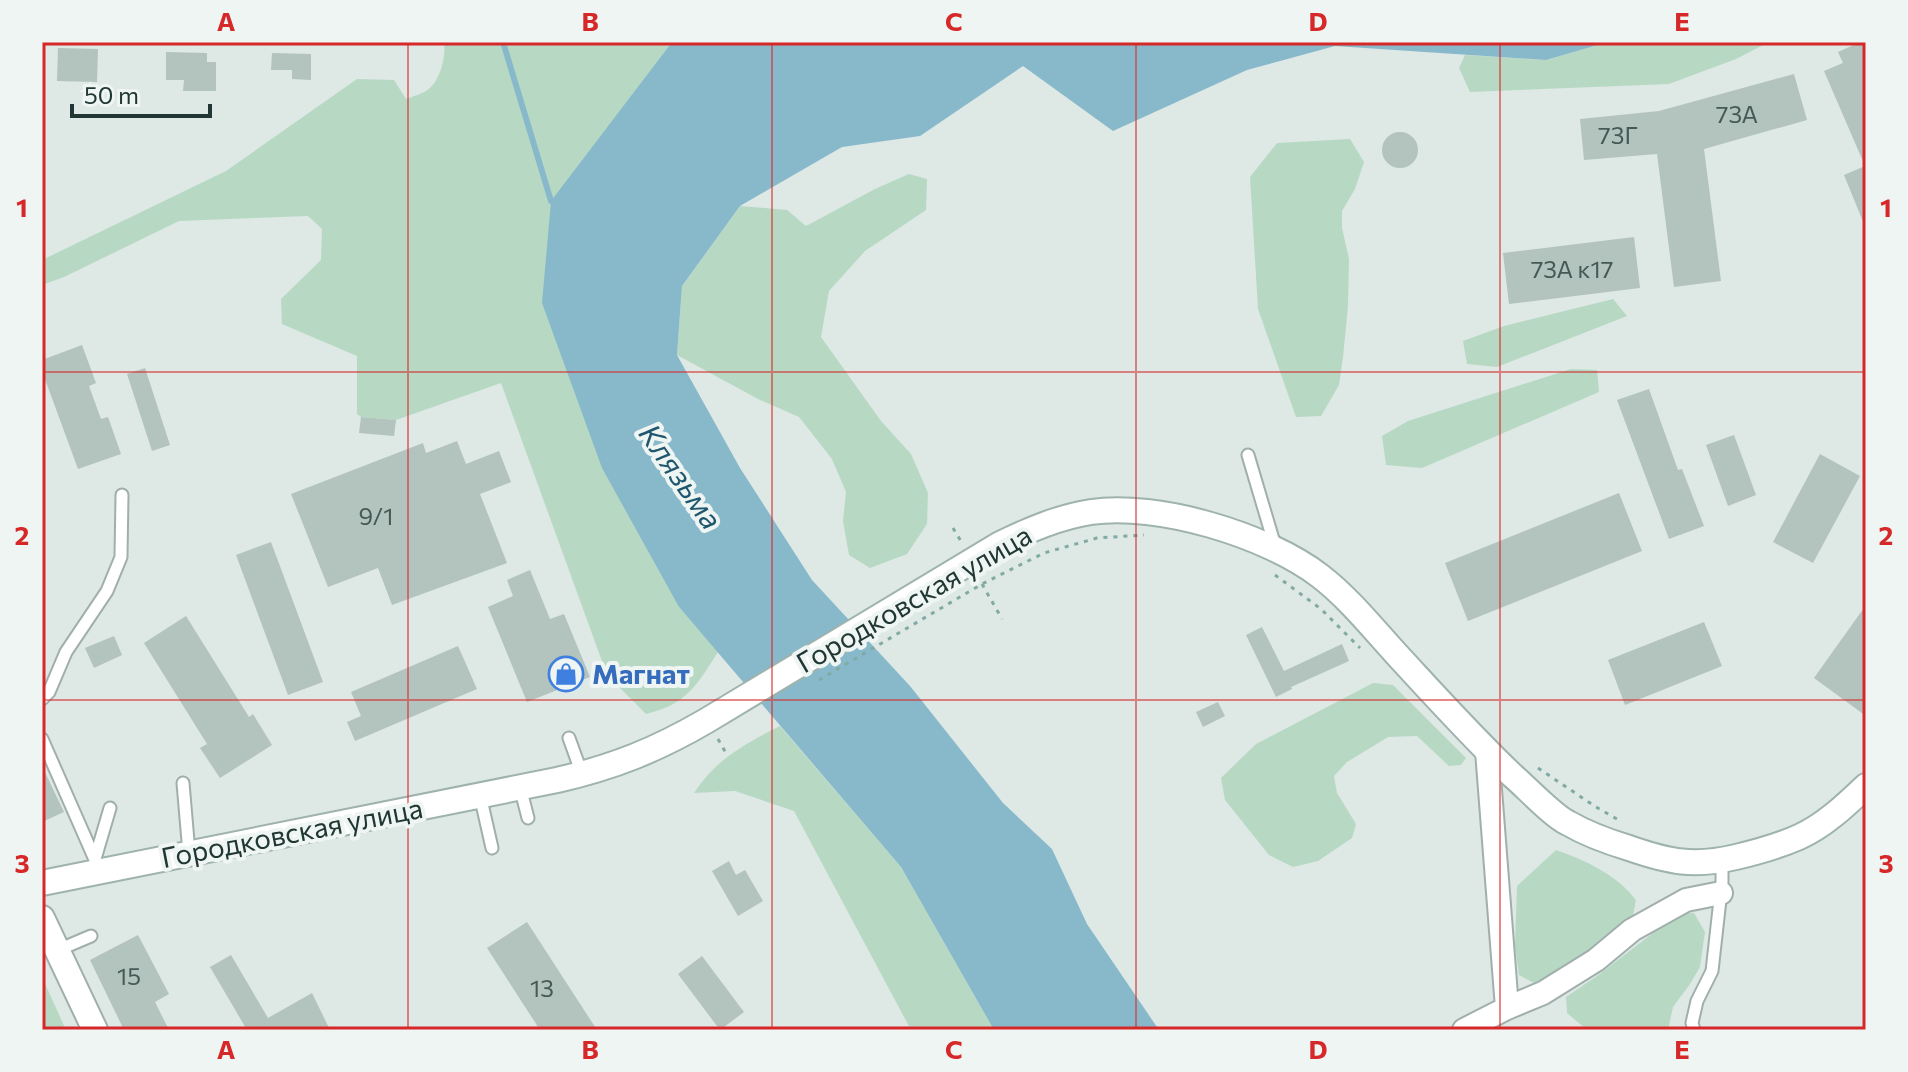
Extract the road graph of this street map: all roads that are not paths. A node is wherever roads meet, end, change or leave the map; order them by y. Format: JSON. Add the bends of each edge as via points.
{"nodes":[{"id":1,"x":1248,"y":455,"type":"dead end"},
{"id":2,"x":122,"y":495,"type":"dead end"},
{"id":3,"x":1276,"y":551,"type":"junction"},
{"id":4,"x":42,"y":699,"type":"edge"},
{"id":5,"x":569,"y":738,"type":"dead end"},
{"id":6,"x":42,"y":739,"type":"edge"},
{"id":7,"x":1487,"y":751,"type":"junction"},
{"id":8,"x":582,"y":774,"type":"junction"},
{"id":9,"x":183,"y":783,"type":"dead end"},
{"id":10,"x":1866,"y":786,"type":"edge"},
{"id":11,"x":520,"y":787,"type":"junction"},
{"id":12,"x":480,"y":795,"type":"junction"},
{"id":13,"x":110,"y":808,"type":"dead end"},
{"id":14,"x":528,"y":818,"type":"dead end"},
{"id":15,"x":492,"y":848,"type":"dead end"},
{"id":16,"x":189,"y":853,"type":"junction"},
{"id":17,"x":1722,"y":861,"type":"junction"},
{"id":18,"x":98,"y":865,"type":"junction"},
{"id":19,"x":42,"y":883,"type":"edge"},
{"id":20,"x":1721,"y":893,"type":"junction"},
{"id":21,"x":42,"y":918,"type":"edge"},
{"id":22,"x":91,"y":936,"type":"dead end"},
{"id":23,"x":58,"y":950,"type":"junction"},
{"id":24,"x":1507,"y":1008,"type":"junction"},
{"id":25,"x":95,"y":1030,"type":"edge"},
{"id":26,"x":1464,"y":1030,"type":"edge"},
{"id":27,"x":1694,"y":1030,"type":"edge"}],
"edges":[{"from":1,"to":3,"type":"lane"},
{"from":2,"to":4,"type":"lane","via":[[121,557],[107,591]]},
{"from":3,"to":7,"type":"main road","name":"Городковская улица","via":[[1301,563],[1346,599]]},
{"from":3,"to":8,"type":"main road","name":"Городковская улица","via":[[1220,528],[1139,511],[1092,512],[1045,524],[968,555],[712,730]]},
{"from":5,"to":8,"type":"lane"},
{"from":6,"to":18,"type":"lane"},
{"from":7,"to":17,"type":"main road","name":"Городковская улица","via":[[1565,822],[1655,857],[1688,864]]},
{"from":7,"to":24,"type":"street"},
{"from":8,"to":11,"type":"main road","name":"Городковская улица"},
{"from":9,"to":16,"type":"lane"},
{"from":10,"to":17,"type":"main road","name":"Городковская улица","via":[[1801,837]]},
{"from":11,"to":12,"type":"main road","name":"Городковская улица"},
{"from":11,"to":14,"type":"lane"},
{"from":12,"to":15,"type":"lane"},
{"from":12,"to":16,"type":"main road","name":"Городковская улица"},
{"from":13,"to":18,"type":"lane"},
{"from":16,"to":18,"type":"main road","name":"Городковская улица"},
{"from":17,"to":20,"type":"lane"},
{"from":18,"to":19,"type":"main road","name":"Городковская улица"},
{"from":20,"to":24,"type":"street","via":[[1686,900],[1632,930],[1543,993]]},
{"from":20,"to":27,"type":"lane","via":[[1712,971],[1697,1001]]},
{"from":21,"to":23,"type":"main road"},
{"from":22,"to":23,"type":"lane"},
{"from":23,"to":25,"type":"main road"},
{"from":24,"to":26,"type":"street"}]}
